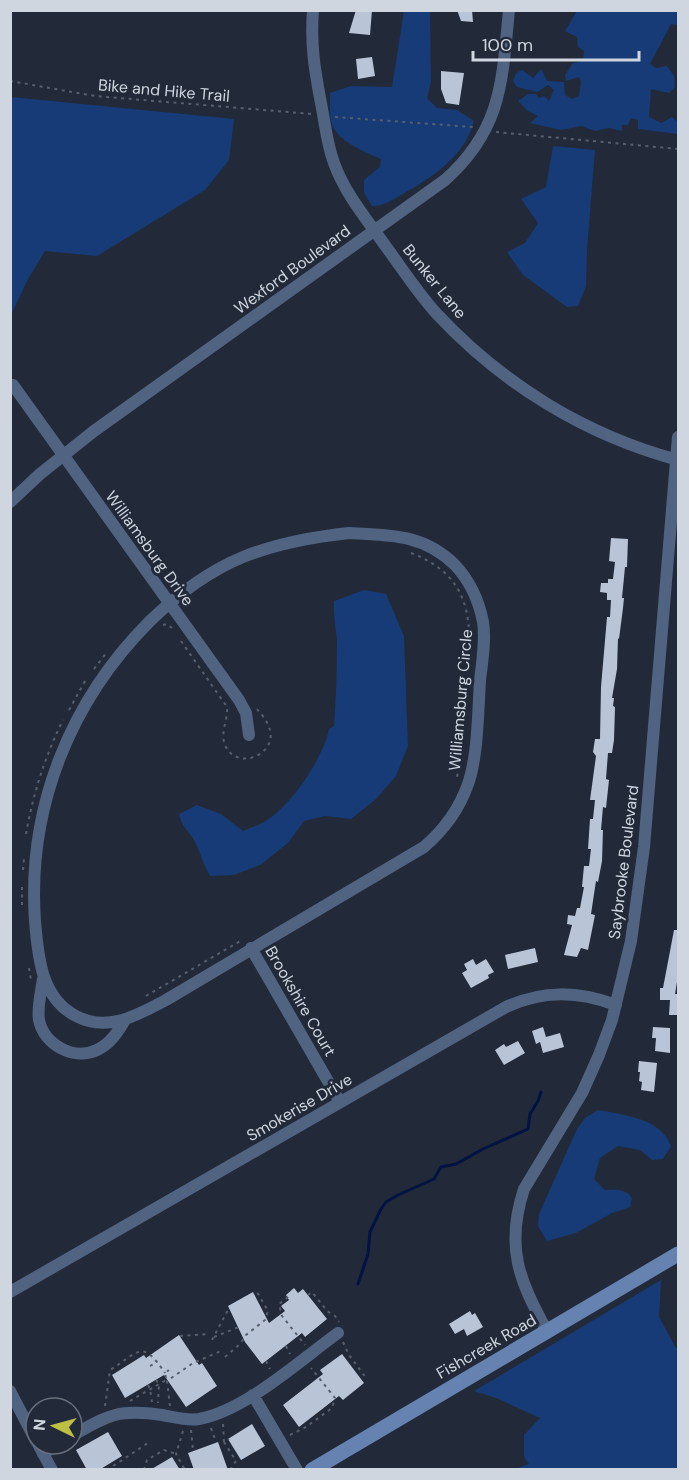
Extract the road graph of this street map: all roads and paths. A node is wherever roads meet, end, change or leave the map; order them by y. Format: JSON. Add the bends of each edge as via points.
{"nodes":[{"id":1,"x":314,"y":10,"type":"edge"},
{"id":2,"x":509,"y":10,"type":"edge"},
{"id":3,"x":10,"y":81,"type":"edge"},
{"id":4,"x":316,"y":114,"type":"dead end"},
{"id":5,"x":330,"y":117,"type":"dead end"},
{"id":6,"x":479,"y":129,"type":"dead end"},
{"id":7,"x":493,"y":131,"type":"dead end"},
{"id":8,"x":678,"y":149,"type":"edge"},
{"id":9,"x":374,"y":230,"type":"junction"},
{"id":10,"x":13,"y":385,"type":"dead end"},
{"id":11,"x":678,"y":437,"type":"edge"},
{"id":12,"x":64,"y":455,"type":"junction"},
{"id":13,"x":677,"y":460,"type":"edge"},
{"id":14,"x":10,"y":502,"type":"edge"},
{"id":15,"x":406,"y":550,"type":"dead end"},
{"id":16,"x":170,"y":603,"type":"junction"},
{"id":17,"x":162,"y":625,"type":"dead end"},
{"id":18,"x":172,"y":629,"type":"dead end"},
{"id":19,"x":179,"y":638,"type":"dead end"},
{"id":20,"x":112,"y":645,"type":"dead end"},
{"id":21,"x":93,"y":671,"type":"dead end"},
{"id":22,"x":88,"y":677,"type":"dead end"},
{"id":23,"x":252,"y":701,"type":"dead end"},
{"id":24,"x":249,"y":735,"type":"dead end"},
{"id":25,"x":454,"y":787,"type":"dead end"},
{"id":26,"x":25,"y":843,"type":"dead end"},
{"id":27,"x":24,"y":855,"type":"dead end"},
{"id":28,"x":22,"y":876,"type":"dead end"},
{"id":29,"x":22,"y":886,"type":"dead end"},
{"id":30,"x":22,"y":906,"type":"dead end"},
{"id":31,"x":248,"y":943,"type":"junction"},
{"id":32,"x":27,"y":960,"type":"dead end"},
{"id":33,"x":43,"y":975,"type":"junction"},
{"id":34,"x":31,"y":983,"type":"dead end"},
{"id":35,"x":146,"y":996,"type":"dead end"},
{"id":36,"x":616,"y":1005,"type":"junction"},
{"id":37,"x":126,"y":1020,"type":"junction"},
{"id":38,"x":340,"y":1102,"type":"junction"},
{"id":39,"x":678,"y":1254,"type":"edge"},
{"id":40,"x":10,"y":1292,"type":"edge"},
{"id":41,"x":253,"y":1293,"type":"dead end"},
{"id":42,"x":308,"y":1295,"type":"dead end"},
{"id":43,"x":288,"y":1297,"type":"dead end"},
{"id":44,"x":229,"y":1308,"type":"dead end"},
{"id":45,"x":327,"y":1311,"type":"junction"},
{"id":46,"x":286,"y":1313,"type":"dead end"},
{"id":47,"x":323,"y":1314,"type":"dead end"},
{"id":48,"x":282,"y":1316,"type":"junction"},
{"id":49,"x":266,"y":1320,"type":"junction"},
{"id":50,"x":268,"y":1324,"type":"dead end"},
{"id":51,"x":239,"y":1327,"type":"dead end"},
{"id":52,"x":341,"y":1331,"type":"junction"},
{"id":53,"x":547,"y":1331,"type":"junction"},
{"id":54,"x":208,"y":1334,"type":"dead end"},
{"id":55,"x":180,"y":1336,"type":"dead end"},
{"id":56,"x":221,"y":1351,"type":"dead end"},
{"id":57,"x":157,"y":1352,"type":"dead end"},
{"id":58,"x":153,"y":1355,"type":"junction"},
{"id":59,"x":308,"y":1355,"type":"junction"},
{"id":60,"x":349,"y":1355,"type":"junction"},
{"id":61,"x":225,"y":1357,"type":"dead end"},
{"id":62,"x":345,"y":1358,"type":"dead end"},
{"id":63,"x":157,"y":1362,"type":"junction"},
{"id":64,"x":150,"y":1366,"type":"dead end"},
{"id":65,"x":169,"y":1370,"type":"dead end"},
{"id":66,"x":165,"y":1373,"type":"junction"},
{"id":67,"x":323,"y":1374,"type":"dead end"},
{"id":68,"x":319,"y":1377,"type":"junction"},
{"id":69,"x":361,"y":1379,"type":"dead end"},
{"id":70,"x":156,"y":1380,"type":"dead end"},
{"id":71,"x":166,"y":1380,"type":"junction"},
{"id":72,"x":159,"y":1384,"type":"junction"},
{"id":73,"x":148,"y":1385,"type":"dead end"},
{"id":74,"x":150,"y":1389,"type":"junction"},
{"id":75,"x":10,"y":1390,"type":"edge"},
{"id":76,"x":253,"y":1395,"type":"junction"},
{"id":77,"x":339,"y":1395,"type":"dead end"},
{"id":78,"x":126,"y":1398,"type":"dead end"},
{"id":79,"x":335,"y":1398,"type":"junction"},
{"id":80,"x":322,"y":1408,"type":"dead end"},
{"id":81,"x":127,"y":1412,"type":"junction"},
{"id":82,"x":220,"y":1412,"type":"junction"},
{"id":83,"x":326,"y":1413,"type":"junction"},
{"id":84,"x":154,"y":1414,"type":"junction"},
{"id":85,"x":171,"y":1416,"type":"junction"},
{"id":86,"x":24,"y":1417,"type":"edge"},
{"id":87,"x":207,"y":1417,"type":"junction"},
{"id":88,"x":103,"y":1419,"type":"junction"},
{"id":89,"x":188,"y":1419,"type":"junction"},
{"id":90,"x":135,"y":1422,"type":"dead end"},
{"id":91,"x":303,"y":1423,"type":"dead end"},
{"id":92,"x":306,"y":1427,"type":"junction"},
{"id":93,"x":84,"y":1429,"type":"edge"},
{"id":94,"x":229,"y":1439,"type":"dead end"},
{"id":95,"x":279,"y":1439,"type":"junction"},
{"id":96,"x":216,"y":1442,"type":"dead end"},
{"id":97,"x":224,"y":1442,"type":"junction"},
{"id":98,"x":148,"y":1443,"type":"dead end"},
{"id":99,"x":193,"y":1451,"type":"dead end"},
{"id":100,"x":176,"y":1454,"type":"junction"},
{"id":101,"x":44,"y":1456,"type":"edge"},
{"id":102,"x":116,"y":1460,"type":"dead end"},
{"id":103,"x":118,"y":1464,"type":"junction"},
{"id":104,"x":107,"y":1468,"type":"edge"},
{"id":105,"x":227,"y":1469,"type":"edge"},
{"id":106,"x":52,"y":1470,"type":"edge"},
{"id":107,"x":144,"y":1470,"type":"edge"},
{"id":108,"x":185,"y":1470,"type":"edge"},
{"id":109,"x":297,"y":1470,"type":"edge"},
{"id":110,"x":312,"y":1470,"type":"edge"}],
"edges":[{"from":1,"to":9,"type":"street","name":"Bunker Lane","via":[[312,57],[329,150],[341,181]]},
{"from":2,"to":9,"type":"street","name":"Wexford Boulevard","via":[[501,89],[482,137],[462,165],[445,180]]},
{"from":3,"to":4,"type":"path","name":"Bike and Hike Trail","via":[[95,96]]},
{"from":5,"to":6,"type":"path"},
{"from":7,"to":8,"type":"path"},
{"from":9,"to":12,"type":"street","name":"Wexford Boulevard"},
{"from":9,"to":13,"type":"street","name":"Bunker Lane","via":[[436,312],[506,376],[539,400],[591,428]]},
{"from":10,"to":12,"type":"street","name":"Williamsburg Drive"},
{"from":11,"to":13,"type":"street","name":"Saybrooke Boulevard"},
{"from":12,"to":14,"type":"street","name":"Wexford Boulevard"},
{"from":12,"to":16,"type":"street","name":"Williamsburg Drive"},
{"from":13,"to":36,"type":"street","name":"Saybrooke Boulevard","via":[[639,892]]},
{"from":15,"to":25,"type":"path","via":[[448,576],[458,590],[470,623],[460,766]]},
{"from":16,"to":24,"type":"street","name":"Williamsburg Drive","via":[[239,700],[246,713]]},
{"from":16,"to":31,"type":"street","name":"Williamsburg Circle","via":[[241,558],[282,543],[349,533],[395,536],[424,543],[453,564],[468,582],[483,622],[472,770],[449,822],[424,847]]},
{"from":16,"to":33,"type":"street","name":"Williamsburg Circle","via":[[125,647],[99,681],[78,717],[55,771],[41,822],[34,885]]},
{"from":17,"to":18,"type":"path"},
{"from":19,"to":23,"type":"path","via":[[224,701],[228,714],[223,733],[225,745],[242,759],[257,757],[270,741],[269,725]]},
{"from":20,"to":21,"type":"path"},
{"from":22,"to":26,"type":"path","via":[[50,750],[35,793]]},
{"from":27,"to":28,"type":"path"},
{"from":29,"to":30,"type":"path"},
{"from":31,"to":35,"type":"path"},
{"from":31,"to":37,"type":"street","name":"Williamsburg Circle","via":[[165,1000]]},
{"from":31,"to":38,"type":"street","name":"Brookshire Court"},
{"from":32,"to":34,"type":"path"},
{"from":33,"to":37,"type":"street","name":"Williamsburg Circle","via":[[56,1000],[77,1017],[101,1023]]},
{"from":33,"to":37,"type":"street","via":[[39,1019],[51,1041],[64,1050],[81,1054],[95,1051],[116,1035]]},
{"from":36,"to":38,"type":"street","name":"Smokerise Drive","via":[[562,993],[520,1000]]},
{"from":36,"to":53,"type":"street","name":"Saybrooke Boulevard","via":[[582,1093],[524,1189],[519,1206],[514,1243],[518,1268]]},
{"from":38,"to":40,"type":"street","name":"Smokerise Drive"},
{"from":39,"to":53,"type":"main road","name":"Fishcreek Road"},
{"from":41,"to":49,"type":"path","via":[[257,1292],[268,1311]]},
{"from":42,"to":45,"type":"path","via":[[312,1293]]},
{"from":43,"to":48,"type":"path","via":[[279,1304]]},
{"from":44,"to":51,"type":"path","via":[[213,1339]]},
{"from":45,"to":47,"type":"path"},
{"from":45,"to":52,"type":"path","via":[[335,1316]]},
{"from":46,"to":48,"type":"path"},
{"from":48,"to":59,"type":"path"},
{"from":49,"to":50,"type":"path"},
{"from":49,"to":61,"type":"path"},
{"from":52,"to":59,"type":"street"},
{"from":52,"to":60,"type":"path"},
{"from":53,"to":110,"type":"main road","name":"Fishcreek Road"},
{"from":54,"to":55,"type":"path"},
{"from":56,"to":71,"type":"path"},
{"from":57,"to":58,"type":"path"},
{"from":58,"to":63,"type":"path"},
{"from":58,"to":88,"type":"path","via":[[140,1351],[110,1370]]},
{"from":59,"to":68,"type":"path"},
{"from":59,"to":76,"type":"street"},
{"from":60,"to":62,"type":"path"},
{"from":60,"to":69,"type":"path","via":[[364,1375]]},
{"from":63,"to":64,"type":"path"},
{"from":63,"to":66,"type":"path"},
{"from":65,"to":66,"type":"path"},
{"from":66,"to":71,"type":"path"},
{"from":67,"to":68,"type":"path"},
{"from":68,"to":79,"type":"path"},
{"from":70,"to":72,"type":"path"},
{"from":71,"to":72,"type":"path"},
{"from":71,"to":85,"type":"path"},
{"from":72,"to":74,"type":"path"},
{"from":72,"to":84,"type":"path"},
{"from":73,"to":74,"type":"path"},
{"from":74,"to":78,"type":"path","via":[[129,1402]]},
{"from":74,"to":84,"type":"path"},
{"from":75,"to":86,"type":"street"},
{"from":76,"to":82,"type":"street"},
{"from":76,"to":95,"type":"street"},
{"from":77,"to":79,"type":"path"},
{"from":79,"to":83,"type":"path"},
{"from":80,"to":83,"type":"path"},
{"from":81,"to":84,"type":"street"},
{"from":81,"to":88,"type":"street"},
{"from":81,"to":90,"type":"street"},
{"from":82,"to":87,"type":"street"},
{"from":82,"to":97,"type":"path"},
{"from":83,"to":92,"type":"path"},
{"from":84,"to":85,"type":"street"},
{"from":85,"to":89,"type":"street"},
{"from":87,"to":89,"type":"street"},
{"from":87,"to":96,"type":"path"},
{"from":88,"to":93,"type":"street"},
{"from":89,"to":99,"type":"path"},
{"from":89,"to":100,"type":"path"},
{"from":91,"to":92,"type":"path"},
{"from":92,"to":95,"type":"path"},
{"from":94,"to":97,"type":"path"},
{"from":95,"to":109,"type":"street"},
{"from":97,"to":105,"type":"path","via":[[236,1461]]},
{"from":98,"to":103,"type":"path"},
{"from":100,"to":107,"type":"path","via":[[164,1450],[147,1460]]},
{"from":100,"to":108,"type":"path"},
{"from":101,"to":106,"type":"street"},
{"from":102,"to":103,"type":"path"},
{"from":103,"to":104,"type":"path"}]}
